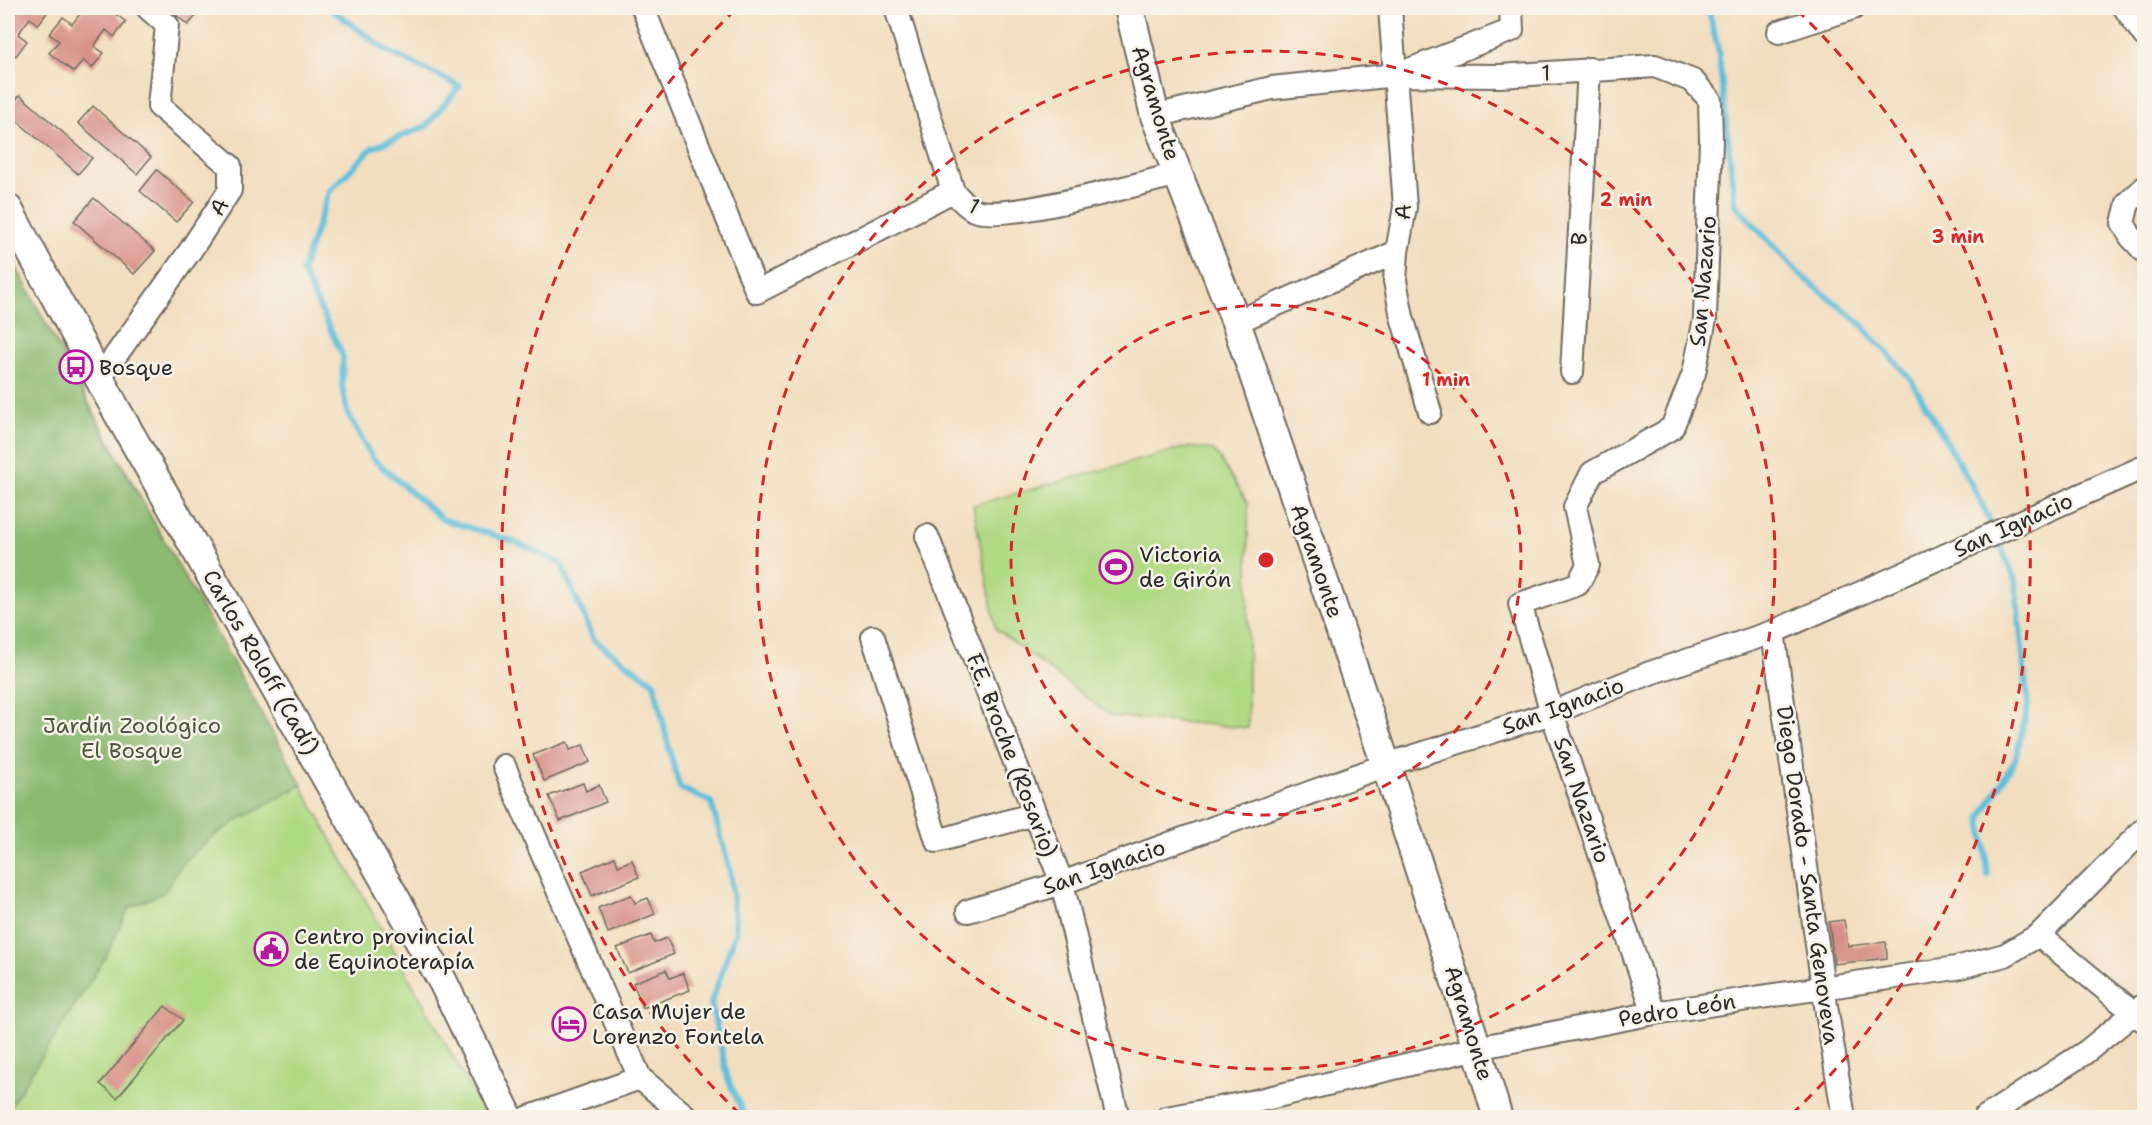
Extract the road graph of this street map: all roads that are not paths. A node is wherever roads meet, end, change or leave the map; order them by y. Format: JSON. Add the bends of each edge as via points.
{"nodes":[{"id":1,"x":148,"y":8,"type":"edge"},
{"id":2,"x":643,"y":8,"type":"edge"},
{"id":3,"x":896,"y":8,"type":"edge"},
{"id":4,"x":1129,"y":8,"type":"edge"},
{"id":5,"x":1390,"y":8,"type":"edge"},
{"id":6,"x":1510,"y":8,"type":"edge"},
{"id":7,"x":1853,"y":8,"type":"edge"},
{"id":8,"x":2125,"y":8,"type":"edge"},
{"id":9,"x":1779,"y":32,"type":"dead end"},
{"id":10,"x":2145,"y":35,"type":"edge"},
{"id":11,"x":1589,"y":69,"type":"junction"},
{"id":12,"x":1396,"y":75,"type":"junction"},
{"id":13,"x":1693,"y":81,"type":"joint"},
{"id":14,"x":1155,"y":116,"type":"junction"},
{"id":15,"x":1178,"y":174,"type":"junction"},
{"id":16,"x":2145,"y":188,"type":"edge"},
{"id":17,"x":953,"y":191,"type":"junction"},
{"id":18,"x":8,"y":210,"type":"edge"},
{"id":19,"x":2145,"y":251,"type":"edge"},
{"id":20,"x":1397,"y":252,"type":"junction"},
{"id":21,"x":1236,"y":322,"type":"junction"},
{"id":22,"x":1572,"y":372,"type":"dead end"},
{"id":23,"x":99,"y":379,"type":"junction"},
{"id":24,"x":1430,"y":412,"type":"dead end"},
{"id":25,"x":2145,"y":467,"type":"edge"},
{"id":26,"x":927,"y":536,"type":"dead end"},
{"id":27,"x":1773,"y":632,"type":"junction"},
{"id":28,"x":873,"y":637,"type":"dead end"},
{"id":29,"x":1552,"y":712,"type":"junction"},
{"id":30,"x":1386,"y":765,"type":"junction"},
{"id":31,"x":504,"y":766,"type":"dead end"},
{"id":32,"x":1035,"y":814,"type":"junction"},
{"id":33,"x":2145,"y":830,"type":"edge"},
{"id":34,"x":1062,"y":883,"type":"junction"},
{"id":35,"x":968,"y":911,"type":"dead end"},
{"id":36,"x":2040,"y":935,"type":"junction"},
{"id":37,"x":1823,"y":987,"type":"junction"},
{"id":38,"x":1654,"y":1013,"type":"junction"},
{"id":39,"x":2141,"y":1013,"type":"edge"},
{"id":40,"x":1477,"y":1048,"type":"junction"},
{"id":41,"x":640,"y":1078,"type":"junction"},
{"id":42,"x":1257,"y":1109,"type":"edge"},
{"id":43,"x":509,"y":1118,"type":"edge"},
{"id":44,"x":527,"y":1118,"type":"edge"},
{"id":45,"x":688,"y":1118,"type":"edge"},
{"id":46,"x":1118,"y":1118,"type":"edge"},
{"id":47,"x":1167,"y":1118,"type":"edge"},
{"id":48,"x":1497,"y":1118,"type":"edge"},
{"id":49,"x":1844,"y":1118,"type":"edge"},
{"id":50,"x":1984,"y":1118,"type":"edge"}],
"edges":[{"from":1,"to":23,"type":"street","name":"A","via":[[167,25],[159,106],[230,166],[231,190]]},
{"from":2,"to":17,"type":"street","name":"1","via":[[757,291]]},
{"from":3,"to":17,"type":"street"},
{"from":4,"to":14,"type":"street","name":"Agramonte"},
{"from":5,"to":12,"type":"street","name":"A"},
{"from":6,"to":12,"type":"street","name":"1","via":[[1512,30]]},
{"from":7,"to":9,"type":"street"},
{"from":8,"to":10,"type":"street"},
{"from":11,"to":12,"type":"street","name":"1","via":[[1500,76]]},
{"from":11,"to":13,"type":"street","name":"1","via":[[1655,66]]},
{"from":11,"to":22,"type":"street","name":"B"},
{"from":12,"to":14,"type":"street","name":"1","via":[[1272,88]]},
{"from":12,"to":20,"type":"street","name":"A","via":[[1405,207]]},
{"from":13,"to":29,"type":"street","name":"San Nazario","via":[[1710,100],[1711,140],[1705,318],[1694,373],[1671,428],[1592,473],[1575,507],[1588,565],[1578,584],[1520,604]]},
{"from":14,"to":15,"type":"street","name":"Agramonte"},
{"from":15,"to":17,"type":"street","name":"1","via":[[999,214],[974,210]]},
{"from":15,"to":21,"type":"street","name":"Agramonte"},
{"from":16,"to":19,"type":"street","via":[[2127,203],[2122,223]]},
{"from":18,"to":23,"type":"street","name":"Carlos Roloff (Cadí)"},
{"from":20,"to":21,"type":"street"},
{"from":20,"to":24,"type":"street","name":"A","via":[[1395,281],[1402,317]]},
{"from":21,"to":30,"type":"street","name":"Agramonte"},
{"from":23,"to":43,"type":"street","name":"Carlos Roloff (Cadí)","via":[[443,982]]},
{"from":25,"to":27,"type":"street","name":"San Ignacio"},
{"from":26,"to":32,"type":"street","name":"F.E. Broche (Rosario)"},
{"from":27,"to":29,"type":"street","name":"San Ignacio","via":[[1650,673]]},
{"from":27,"to":37,"type":"street","name":"Diego Dorado - Santa Genoveva"},
{"from":28,"to":32,"type":"street","via":[[937,841]]},
{"from":29,"to":30,"type":"street","name":"San Ignacio"},
{"from":29,"to":38,"type":"street","name":"San Nazario"},
{"from":30,"to":34,"type":"street","name":"San Ignacio"},
{"from":30,"to":40,"type":"street","name":"Agramonte"},
{"from":31,"to":41,"type":"street"},
{"from":32,"to":34,"type":"street","name":"F.E. Broche (Rosario)"},
{"from":33,"to":36,"type":"street","name":"Pedro León"},
{"from":34,"to":35,"type":"street","name":"San Ignacio"},
{"from":34,"to":46,"type":"street","name":"F.E. Broche (Rosario)"},
{"from":36,"to":37,"type":"street","name":"Pedro León","via":[[2005,955],[1956,968]]},
{"from":36,"to":39,"type":"street"},
{"from":37,"to":38,"type":"street","name":"Pedro León"},
{"from":37,"to":49,"type":"street","name":"Diego Dorado - Santa Genoveva"},
{"from":38,"to":40,"type":"street","name":"Pedro León"},
{"from":39,"to":50,"type":"street"},
{"from":40,"to":42,"type":"street","name":"Pedro León"},
{"from":40,"to":48,"type":"street","name":"Agramonte"},
{"from":41,"to":44,"type":"street"},
{"from":41,"to":45,"type":"street"},
{"from":42,"to":47,"type":"street","name":"Pedro León"}]}
